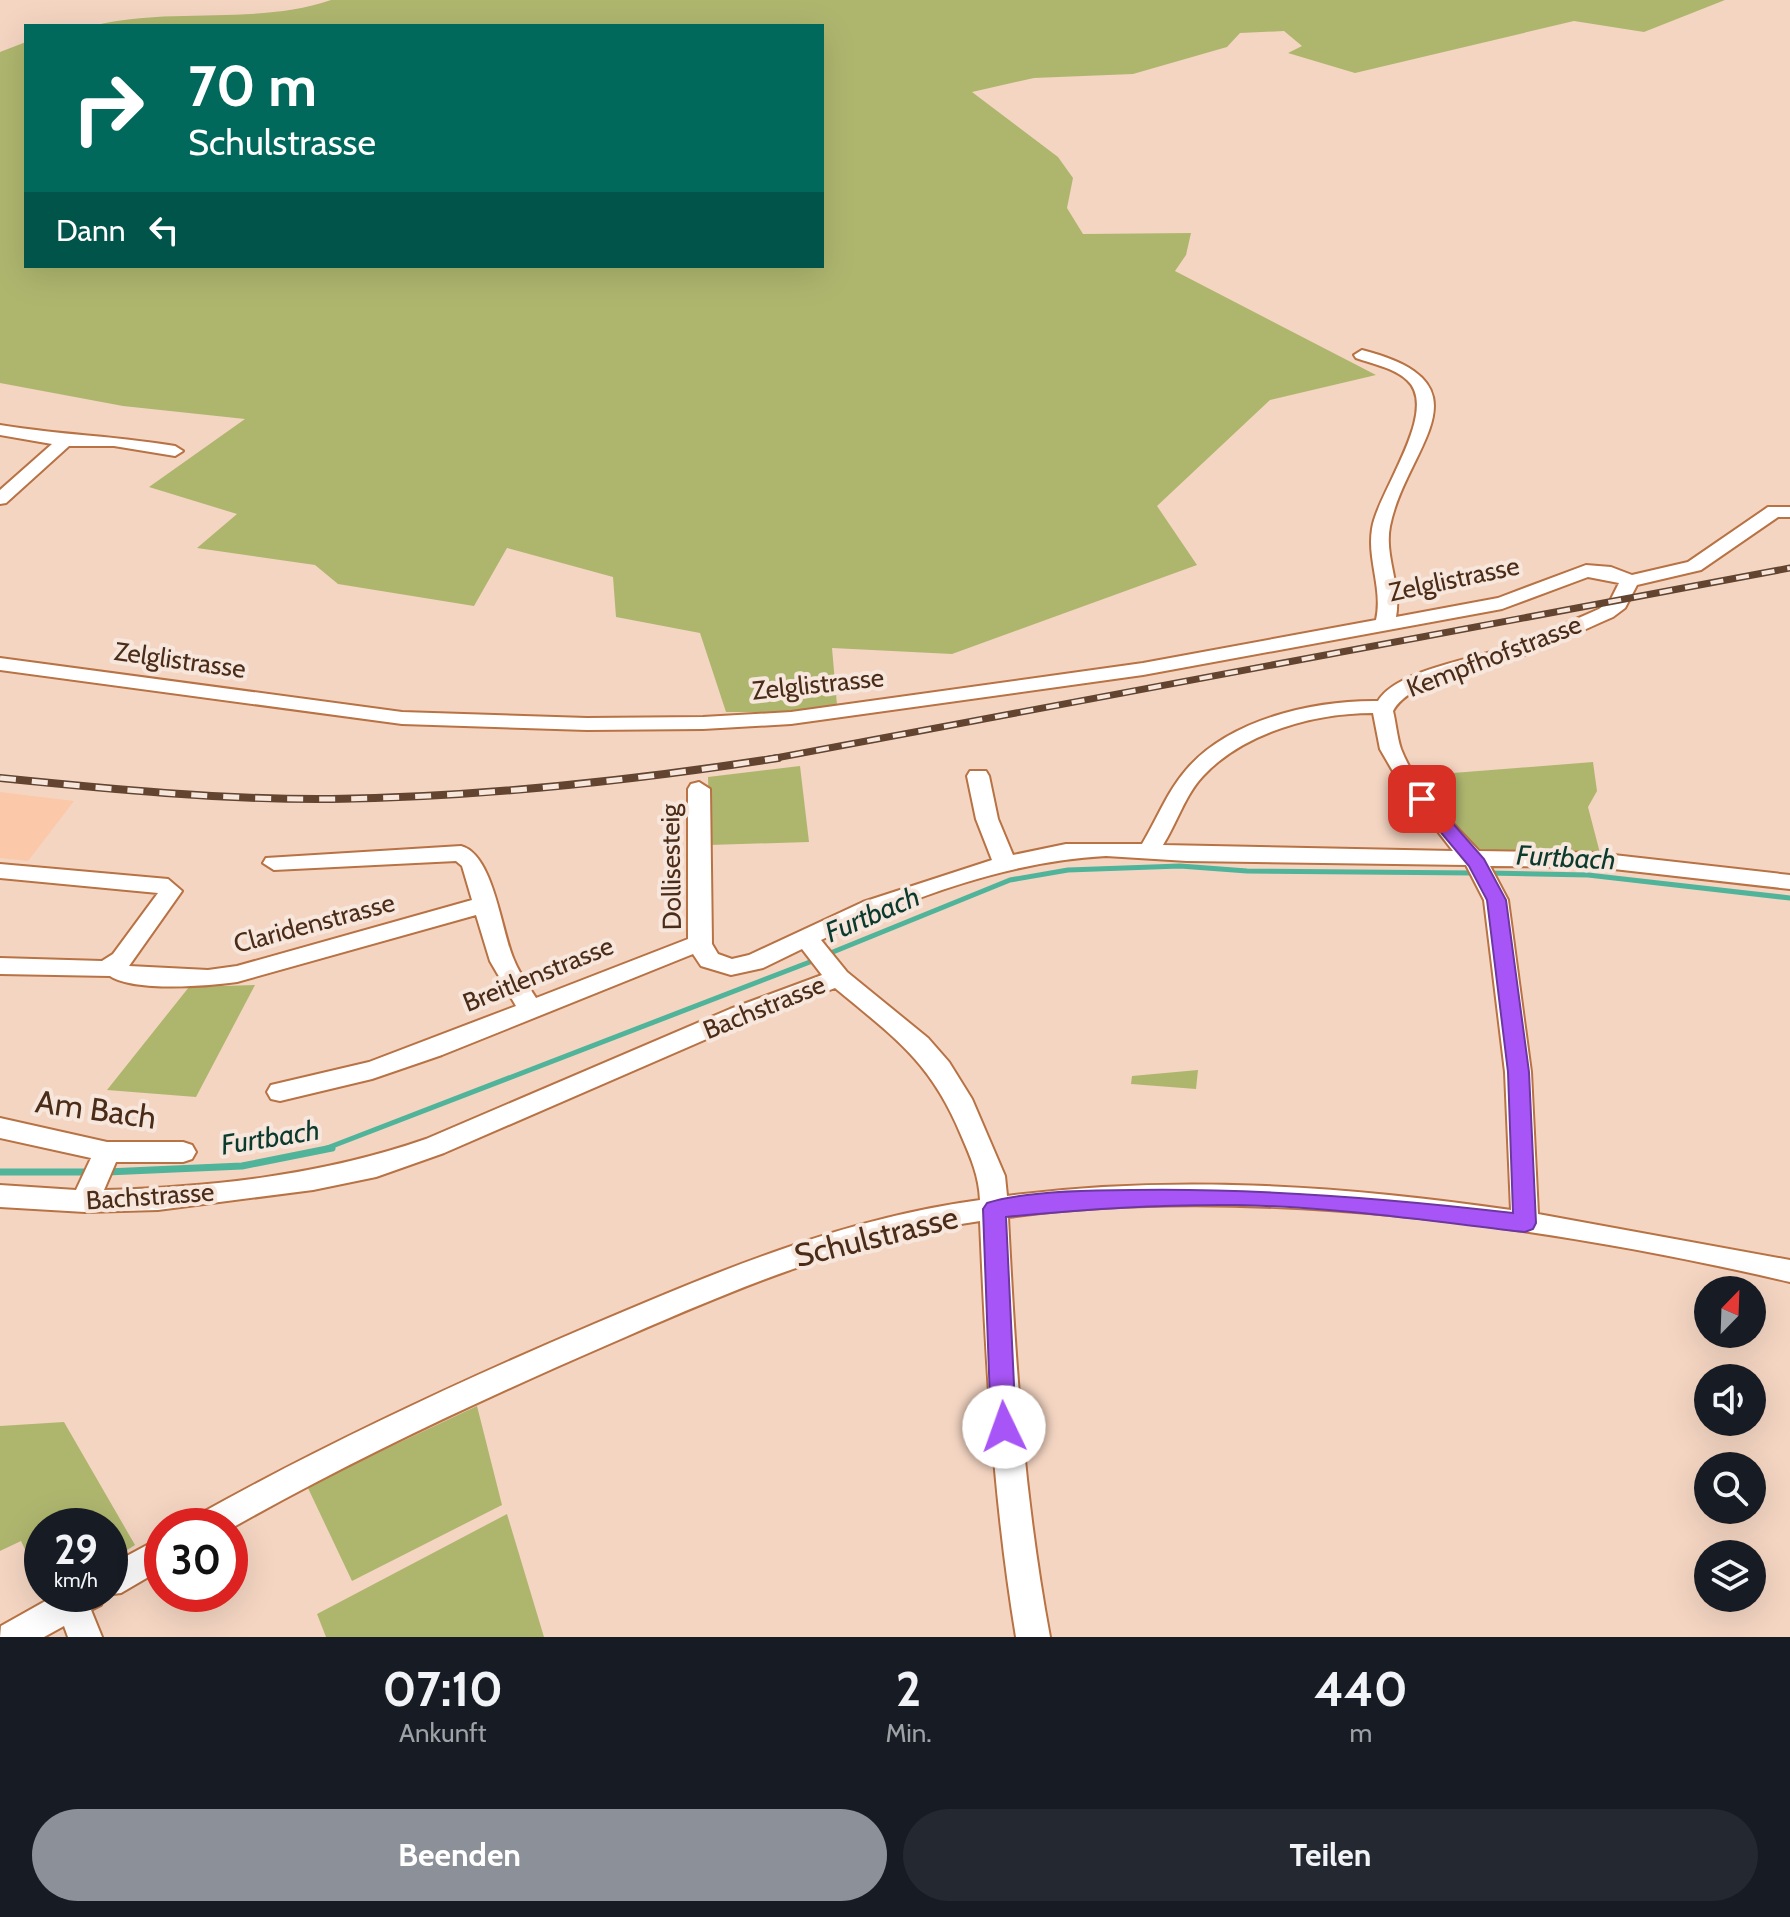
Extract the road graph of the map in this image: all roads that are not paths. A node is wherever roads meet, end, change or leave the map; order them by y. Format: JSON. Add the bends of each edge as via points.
{"nodes":[{"id":1,"x":1362,"y":355,"type":"dead end"},
{"id":2,"x":0,"y":430,"type":"edge"},
{"id":3,"x":65,"y":441,"type":"junction"},
{"id":4,"x":175,"y":451,"type":"dead end"},
{"id":5,"x":1790,"y":492,"type":"edge"},
{"id":6,"x":0,"y":499,"type":"edge"},
{"id":7,"x":1782,"y":512,"type":"edge"},
{"id":8,"x":1630,"y":581,"type":"junction"},
{"id":9,"x":1391,"y":601,"type":"junction"},
{"id":10,"x":1426,"y":616,"type":"junction"},
{"id":11,"x":1385,"y":622,"type":"junction"},
{"id":12,"x":0,"y":664,"type":"edge"},
{"id":13,"x":1384,"y":707,"type":"junction"},
{"id":14,"x":978,"y":776,"type":"dead end"},
{"id":15,"x":699,"y":789,"type":"dead end"},
{"id":16,"x":1149,"y":850,"type":"junction"},
{"id":17,"x":274,"y":863,"type":"dead end"},
{"id":18,"x":1005,"y":864,"type":"junction"},
{"id":19,"x":1479,"y":868,"type":"junction"},
{"id":20,"x":0,"y":871,"type":"edge"},
{"id":21,"x":1790,"y":882,"type":"edge"},
{"id":22,"x":483,"y":905,"type":"junction"},
{"id":23,"x":808,"y":940,"type":"junction"},
{"id":24,"x":700,"y":944,"type":"junction"},
{"id":25,"x":0,"y":966,"type":"edge"},
{"id":26,"x":112,"y":966,"type":"junction"},
{"id":27,"x":833,"y":972,"type":"junction"},
{"id":28,"x":530,"y":1009,"type":"junction"},
{"id":29,"x":280,"y":1092,"type":"dead end"},
{"id":30,"x":0,"y":1128,"type":"edge"},
{"id":31,"x":183,"y":1152,"type":"dead end"},
{"id":32,"x":105,"y":1156,"type":"junction"},
{"id":33,"x":88,"y":1194,"type":"junction"},
{"id":34,"x":0,"y":1196,"type":"edge"},
{"id":35,"x":995,"y":1209,"type":"junction"},
{"id":36,"x":1525,"y":1223,"type":"junction"},
{"id":37,"x":1790,"y":1271,"type":"edge"},
{"id":38,"x":239,"y":1508,"type":"edge"},
{"id":39,"x":57,"y":1612,"type":"edge"},
{"id":40,"x":82,"y":1612,"type":"edge"},
{"id":41,"x":13,"y":1637,"type":"edge"},
{"id":42,"x":85,"y":1637,"type":"edge"},
{"id":43,"x":1033,"y":1637,"type":"edge"}],
"edges":[{"from":1,"to":9,"type":"street","via":[[1419,382],[1424,398],[1422,429],[1381,523]]},
{"from":2,"to":3,"type":"street"},
{"from":3,"to":4,"type":"street","via":[[114,441]]},
{"from":3,"to":6,"type":"street"},
{"from":5,"to":7,"type":"street"},
{"from":7,"to":8,"type":"street","via":[[1694,566]]},
{"from":8,"to":10,"type":"street","name":"Zelglistrasse","via":[[1586,571],[1502,603]]},
{"from":8,"to":13,"type":"street","name":"Kempfhofstrasse","via":[[1618,604],[1606,613],[1516,651],[1420,680],[1401,689]]},
{"from":9,"to":10,"type":"street"},
{"from":9,"to":11,"type":"street"},
{"from":10,"to":11,"type":"street","name":"Zelglistrasse"},
{"from":11,"to":12,"type":"street","name":"Zelglistrasse","via":[[1143,669],[791,718],[703,723],[383,716]]},
{"from":13,"to":16,"type":"street","via":[[1288,720],[1221,748],[1181,791]]},
{"from":13,"to":19,"type":"street","name":"Kempfhofstrasse","via":[[1391,749],[1409,780]]},
{"from":14,"to":18,"type":"street","via":[[987,819]]},
{"from":15,"to":24,"type":"street","name":"Dollisesteig"},
{"from":16,"to":18,"type":"street","name":"Bachstrasse","via":[[1066,851]]},
{"from":16,"to":19,"type":"street","name":"Bachstrasse"},
{"from":17,"to":22,"type":"street","via":[[461,853],[472,863]]},
{"from":18,"to":23,"type":"street","name":"Bachstrasse","via":[[871,907]]},
{"from":19,"to":21,"type":"street","name":"Bachstrasse","via":[[1607,861]]},
{"from":19,"to":36,"type":"street","name":"Kempfhofstrasse","via":[[1500,917],[1518,1072]]},
{"from":20,"to":26,"type":"street","via":[[160,884],[171,891]]},
{"from":22,"to":26,"type":"street","name":"Claridenstrasse","via":[[237,974],[124,974]]},
{"from":22,"to":28,"type":"street","via":[[502,961]]},
{"from":23,"to":24,"type":"street","via":[[731,967],[709,960]]},
{"from":23,"to":27,"type":"street","name":"Bachstrasse"},
{"from":24,"to":28,"type":"street","name":"Breitlenstrasse"},
{"from":25,"to":26,"type":"street","name":"Claridenstrasse"},
{"from":27,"to":33,"type":"street","name":"Bachstrasse","via":[[376,1167],[158,1199]]},
{"from":27,"to":35,"type":"street","via":[[919,1044],[940,1069],[992,1176]]},
{"from":28,"to":29,"type":"street","name":"Breitlenstrasse","via":[[372,1070]]},
{"from":30,"to":32,"type":"street","name":"Am Bach"},
{"from":31,"to":32,"type":"street","name":"Am Bach"},
{"from":32,"to":33,"type":"street"},
{"from":33,"to":34,"type":"street","name":"Bachstrasse"},
{"from":35,"to":36,"type":"street","name":"Schulstrasse","via":[[1099,1199],[1239,1197],[1342,1202]]},
{"from":35,"to":38,"type":"street","name":"Schulstrasse","via":[[847,1238],[731,1277],[479,1388]]},
{"from":35,"to":43,"type":"street","via":[[1006,1454]]},
{"from":36,"to":37,"type":"street","name":"Schulstrasse"},
{"from":39,"to":41,"type":"street"},
{"from":40,"to":42,"type":"street"}]}
